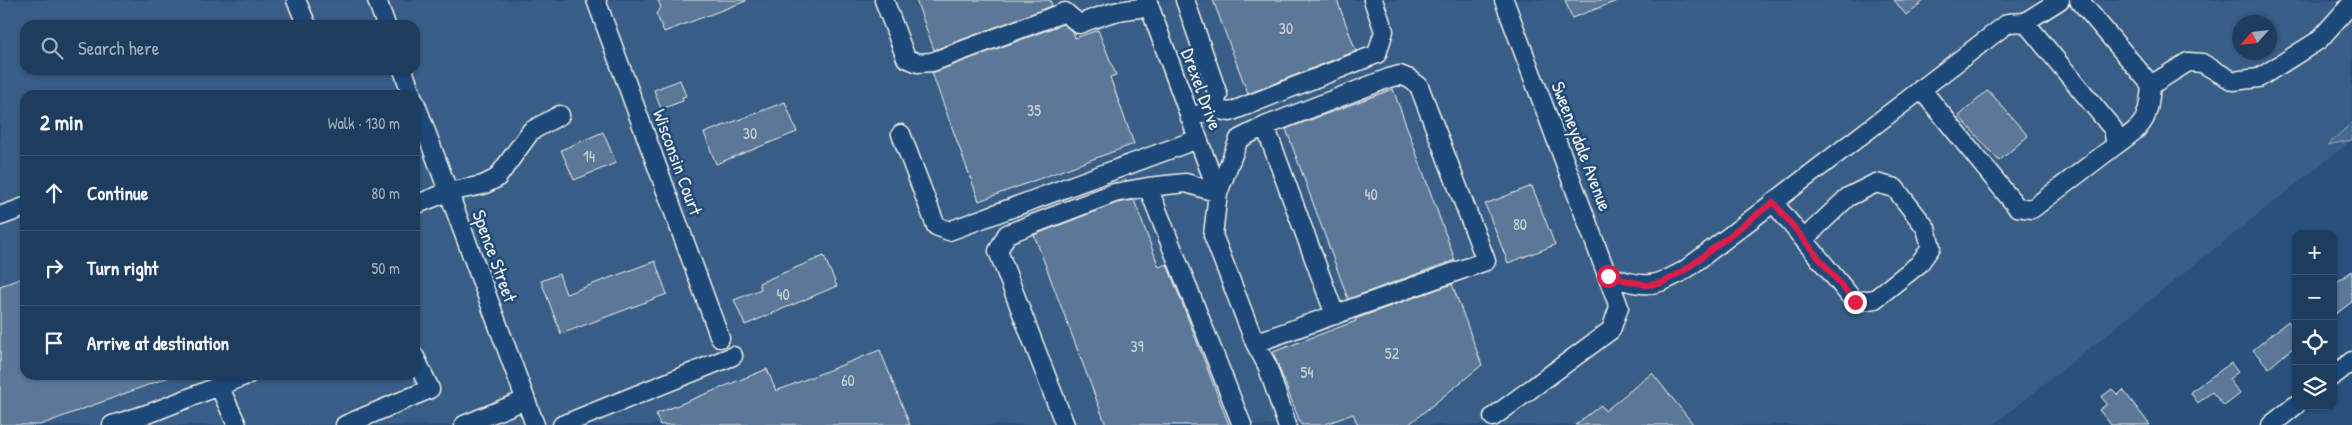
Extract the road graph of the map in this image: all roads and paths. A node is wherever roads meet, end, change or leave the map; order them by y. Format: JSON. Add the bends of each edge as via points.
{"nodes":[{"id":1,"x":296,"y":0,"type":"edge"},
{"id":2,"x":377,"y":0,"type":"edge"},
{"id":3,"x":596,"y":0,"type":"edge"},
{"id":4,"x":884,"y":0,"type":"edge"},
{"id":5,"x":1185,"y":0,"type":"edge"},
{"id":6,"x":1373,"y":0,"type":"edge"},
{"id":7,"x":1504,"y":0,"type":"edge"},
{"id":8,"x":2060,"y":0,"type":"edge"},
{"id":9,"x":2079,"y":0,"type":"edge"},
{"id":10,"x":2352,"y":2,"type":"edge"},
{"id":11,"x":1148,"y":4,"type":"edge"},
{"id":12,"x":1068,"y":6,"type":"edge"},
{"id":13,"x":305,"y":20,"type":"edge"},
{"id":14,"x":384,"y":20,"type":"edge"},
{"id":15,"x":2025,"y":22,"type":"junction"},
{"id":16,"x":405,"y":75,"type":"edge"},
{"id":17,"x":2151,"y":85,"type":"junction"},
{"id":18,"x":410,"y":90,"type":"edge"},
{"id":19,"x":1920,"y":90,"type":"junction"},
{"id":20,"x":1222,"y":111,"type":"junction"},
{"id":21,"x":560,"y":115,"type":"dead end"},
{"id":22,"x":420,"y":116,"type":"edge"},
{"id":23,"x":1190,"y":118,"type":"junction"},
{"id":24,"x":1265,"y":126,"type":"junction"},
{"id":25,"x":901,"y":134,"type":"dead end"},
{"id":26,"x":1198,"y":139,"type":"junction"},
{"id":27,"x":2116,"y":145,"type":"junction"},
{"id":28,"x":1148,"y":187,"type":"junction"},
{"id":29,"x":448,"y":192,"type":"junction"},
{"id":30,"x":1218,"y":192,"type":"junction"},
{"id":31,"x":1773,"y":202,"type":"junction"},
{"id":32,"x":420,"y":203,"type":"edge"},
{"id":33,"x":20,"y":209,"type":"edge"},
{"id":34,"x":0,"y":216,"type":"edge"},
{"id":35,"x":1804,"y":239,"type":"junction"},
{"id":36,"x":1608,"y":276,"type":"junction"},
{"id":37,"x":1336,"y":314,"type":"junction"},
{"id":38,"x":720,"y":338,"type":"dead end"},
{"id":39,"x":1256,"y":343,"type":"junction"},
{"id":40,"x":733,"y":356,"type":"dead end"},
{"id":41,"x":2352,"y":361,"type":"edge"},
{"id":42,"x":420,"y":368,"type":"edge"},
{"id":43,"x":2337,"y":373,"type":"edge"},
{"id":44,"x":234,"y":380,"type":"edge"},
{"id":45,"x":219,"y":386,"type":"junction"},
{"id":46,"x":526,"y":400,"type":"junction"},
{"id":47,"x":2292,"y":408,"type":"edge"},
{"id":48,"x":1493,"y":417,"type":"dead end"},
{"id":49,"x":112,"y":425,"type":"edge"},
{"id":50,"x":237,"y":425,"type":"edge"},
{"id":51,"x":345,"y":425,"type":"edge"},
{"id":52,"x":464,"y":425,"type":"edge"},
{"id":53,"x":535,"y":425,"type":"edge"},
{"id":54,"x":562,"y":425,"type":"edge"},
{"id":55,"x":1065,"y":425,"type":"edge"},
{"id":56,"x":1242,"y":425,"type":"edge"},
{"id":57,"x":1288,"y":425,"type":"edge"},
{"id":58,"x":2271,"y":425,"type":"edge"}],
"edges":[{"from":1,"to":13,"type":"street"},
{"from":2,"to":14,"type":"street"},
{"from":3,"to":38,"type":"street","name":"Wisconsin Court"},
{"from":4,"to":12,"type":"street","via":[[906,58],[918,62],[932,62]]},
{"from":5,"to":20,"type":"street"},
{"from":6,"to":20,"type":"street","via":[[1384,31],[1377,54]]},
{"from":7,"to":36,"type":"street","name":"Sweeneydale Avenue"},
{"from":8,"to":15,"type":"street"},
{"from":9,"to":17,"type":"street"},
{"from":10,"to":17,"type":"street","via":[[2319,40],[2259,78],[2233,81],[2202,63],[2188,62]]},
{"from":11,"to":12,"type":"street","via":[[1079,24]]},
{"from":11,"to":23,"type":"street","name":"Drexel Drive"},
{"from":15,"to":19,"type":"street","via":[[2008,23]]},
{"from":15,"to":27,"type":"street","via":[[2113,129]]},
{"from":16,"to":18,"type":"street"},
{"from":17,"to":27,"type":"street","via":[[2149,107],[2141,128]]},
{"from":19,"to":27,"type":"street","via":[[2017,207],[2032,209]]},
{"from":19,"to":31,"type":"street"},
{"from":20,"to":23,"type":"street"},
{"from":21,"to":29,"type":"street","via":[[531,131],[497,178]]},
{"from":22,"to":29,"type":"street","name":"Spence Street"},
{"from":23,"to":26,"type":"street","name":"Drexel Drive"},
{"from":24,"to":30,"type":"street","via":[[1239,138]]},
{"from":24,"to":37,"type":"street"},
{"from":24,"to":37,"type":"street","via":[[1389,78],[1400,75],[1410,78],[1419,86],[1486,261]]},
{"from":25,"to":26,"type":"street","via":[[936,226],[949,231]]},
{"from":26,"to":30,"type":"street","name":"Drexel Drive"},
{"from":28,"to":30,"type":"street","via":[[1186,183]]},
{"from":28,"to":55,"type":"street","via":[[1114,194],[1007,234],[998,251]]},
{"from":28,"to":56,"type":"street"},
{"from":29,"to":32,"type":"street"},
{"from":29,"to":46,"type":"street","name":"Spence Street"},
{"from":30,"to":39,"type":"street","via":[[1213,235]]},
{"from":31,"to":35,"type":"street"},
{"from":31,"to":36,"type":"street","via":[[1685,270],[1662,283],[1646,285]]},
{"from":33,"to":34,"type":"street"},
{"from":35,"to":35,"type":"street","via":[[1855,302],[1875,299],[1919,264],[1931,246],[1926,228],[1895,188],[1876,183],[1848,197]]},
{"from":36,"to":48,"type":"street","name":"Sweeneydale Avenue","via":[[1619,307],[1611,330]]},
{"from":37,"to":39,"type":"street"},
{"from":39,"to":57,"type":"street"},
{"from":40,"to":54,"type":"street"},
{"from":41,"to":43,"type":"street"},
{"from":42,"to":51,"type":"street","via":[[430,389]]},
{"from":44,"to":45,"type":"street"},
{"from":45,"to":49,"type":"street"},
{"from":45,"to":50,"type":"street"},
{"from":46,"to":52,"type":"street"},
{"from":46,"to":53,"type":"street","name":"Spence Street"},
{"from":47,"to":58,"type":"street"}]}
